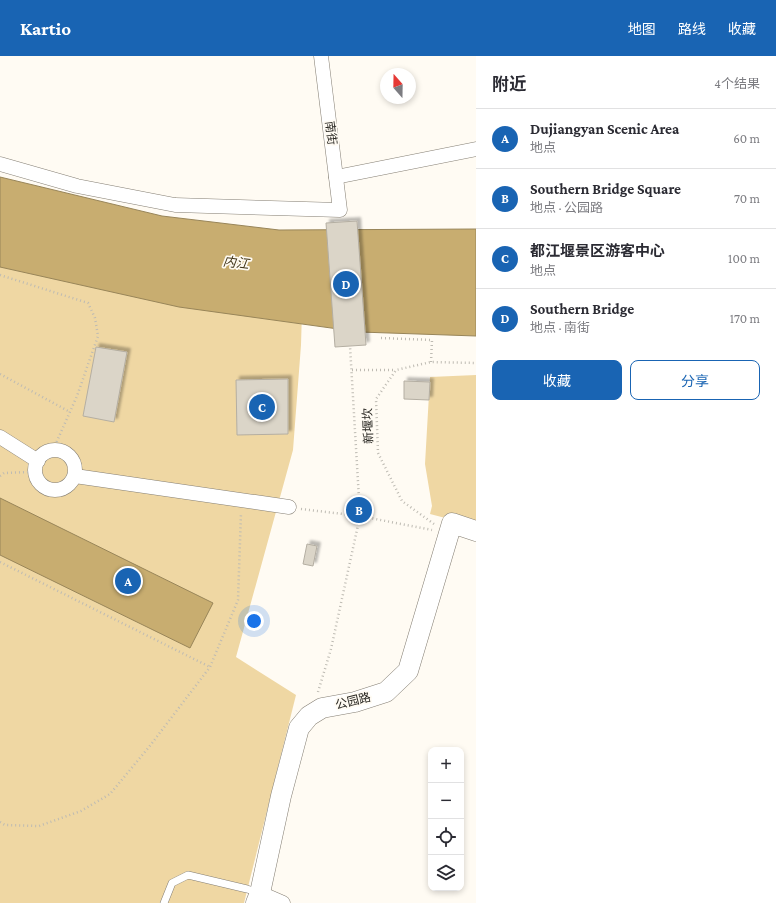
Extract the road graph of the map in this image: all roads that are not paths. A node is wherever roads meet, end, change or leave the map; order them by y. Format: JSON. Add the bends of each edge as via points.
{"nodes":[{"id":1,"x":321,"y":56,"type":"edge"},
{"id":2,"x":476,"y":149,"type":"edge"},
{"id":3,"x":0,"y":164,"type":"edge"},
{"id":4,"x":336,"y":177,"type":"junction"},
{"id":5,"x":0,"y":437,"type":"edge"},
{"id":6,"x":36,"y":466,"type":"junction"},
{"id":7,"x":75,"y":476,"type":"junction"},
{"id":8,"x":289,"y":507,"type":"road end"},
{"id":9,"x":476,"y":531,"type":"edge"},
{"id":10,"x":258,"y":898,"type":"edge"},
{"id":11,"x":164,"y":903,"type":"edge"},
{"id":12,"x":283,"y":903,"type":"edge"}],
"edges":[{"from":1,"to":4,"type":"street","name":"南街"},
{"from":2,"to":4,"type":"street"},
{"from":3,"to":4,"type":"street","name":"南街","via":[[77,186],[175,205],[340,210]]},
{"from":5,"to":6,"type":"street"},
{"from":6,"to":7,"type":"street","via":[[38,480],[42,486],[55,491],[68,487]]},
{"from":6,"to":7,"type":"street","via":[[42,456],[53,450],[60,451],[71,457],[76,469]]},
{"from":7,"to":8,"type":"street"},
{"from":9,"to":10,"type":"street","name":"公园路","via":[[452,523],[408,672],[386,692],[355,702],[322,708],[309,716],[299,728]]},
{"from":10,"to":11,"type":"lane","via":[[247,889],[188,875],[172,883]]},
{"from":10,"to":12,"type":"street"}]}
